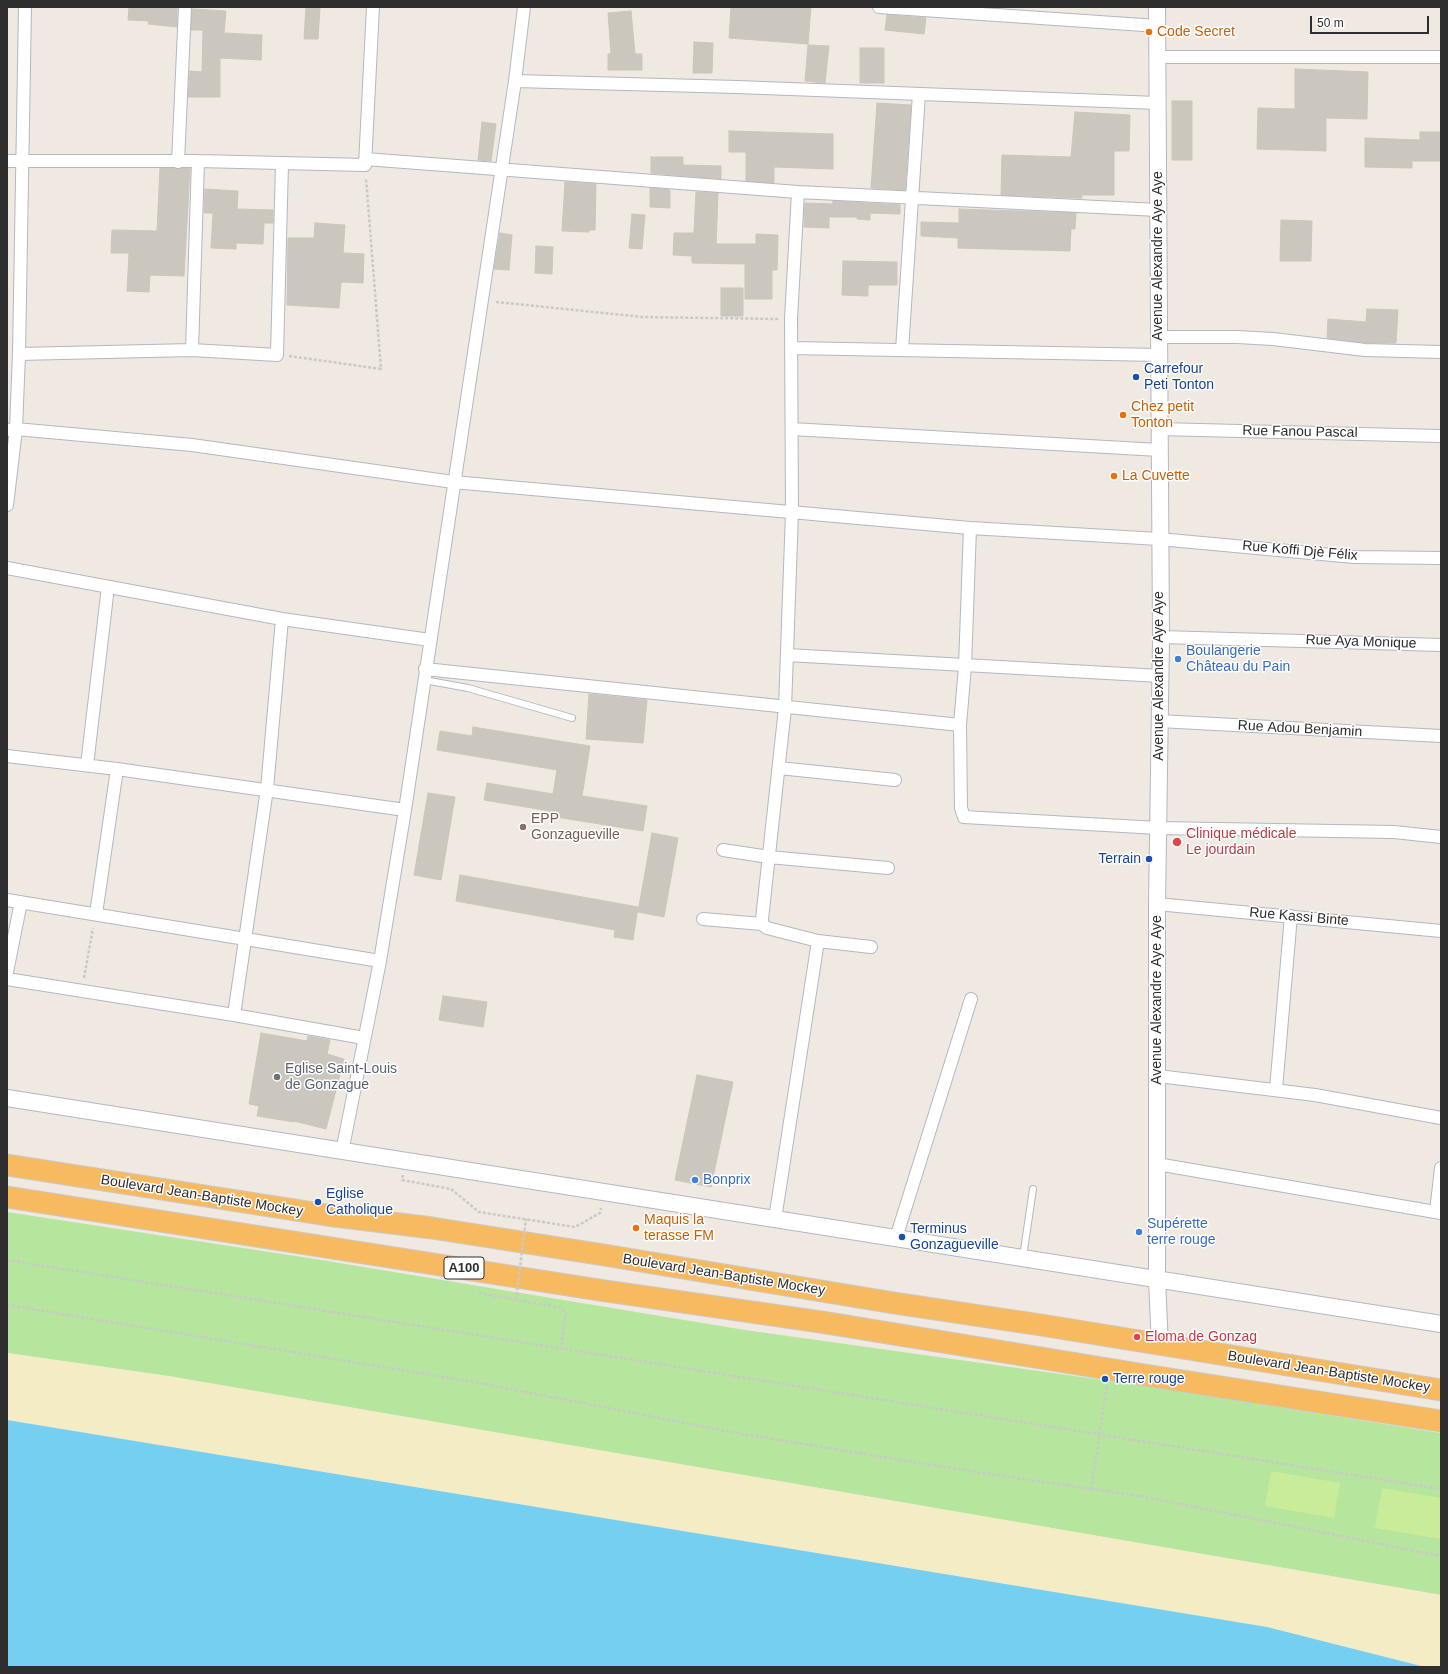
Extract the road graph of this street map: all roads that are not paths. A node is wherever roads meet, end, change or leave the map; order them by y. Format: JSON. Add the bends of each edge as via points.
{"nodes":[{"id":1,"x":24,"y":7,"type":"edge"},
{"id":2,"x":185,"y":7,"type":"edge"},
{"id":3,"x":373,"y":7,"type":"edge"},
{"id":4,"x":524,"y":7,"type":"edge"},
{"id":5,"x":879,"y":7,"type":"edge"},
{"id":6,"x":1157,"y":7,"type":"edge"},
{"id":7,"x":1158,"y":26,"type":"junction"},
{"id":8,"x":1441,"y":57,"type":"edge"},
{"id":9,"x":1158,"y":58,"type":"junction"},
{"id":10,"x":515,"y":81,"type":"junction"},
{"id":11,"x":919,"y":94,"type":"junction"},
{"id":12,"x":1158,"y":103,"type":"junction"},
{"id":13,"x":7,"y":161,"type":"edge"},
{"id":14,"x":23,"y":161,"type":"junction"},
{"id":15,"x":198,"y":161,"type":"junction"},
{"id":16,"x":178,"y":162,"type":"junction"},
{"id":17,"x":365,"y":162,"type":"junction"},
{"id":18,"x":282,"y":164,"type":"junction"},
{"id":19,"x":500,"y":170,"type":"junction"},
{"id":20,"x":798,"y":192,"type":"junction"},
{"id":21,"x":912,"y":196,"type":"junction"},
{"id":22,"x":1158,"y":210,"type":"junction"},
{"id":23,"x":1159,"y":337,"type":"junction"},
{"id":24,"x":792,"y":348,"type":"junction"},
{"id":25,"x":192,"y":350,"type":"junction"},
{"id":26,"x":902,"y":350,"type":"junction"},
{"id":27,"x":1441,"y":352,"type":"edge"},
{"id":28,"x":19,"y":354,"type":"junction"},
{"id":29,"x":1159,"y":355,"type":"junction"},
{"id":30,"x":11,"y":429,"type":"edge"},
{"id":31,"x":792,"y":429,"type":"junction"},
{"id":32,"x":1159,"y":429,"type":"junction"},
{"id":33,"x":1441,"y":436,"type":"edge"},
{"id":34,"x":1159,"y":450,"type":"junction"},
{"id":35,"x":453,"y":482,"type":"junction"},
{"id":36,"x":7,"y":505,"type":"edge"},
{"id":37,"x":792,"y":512,"type":"junction"},
{"id":38,"x":970,"y":528,"type":"junction"},
{"id":39,"x":1159,"y":538,"type":"junction"},
{"id":40,"x":1441,"y":558,"type":"edge"},
{"id":41,"x":7,"y":568,"type":"edge"},
{"id":42,"x":108,"y":587,"type":"junction"},
{"id":43,"x":282,"y":619,"type":"junction"},
{"id":44,"x":1161,"y":637,"type":"junction"},
{"id":45,"x":430,"y":640,"type":"junction"},
{"id":46,"x":1441,"y":645,"type":"edge"},
{"id":47,"x":787,"y":654,"type":"junction"},
{"id":48,"x":965,"y":666,"type":"junction"},
{"id":49,"x":425,"y":675,"type":"junction"},
{"id":50,"x":1160,"y":676,"type":"junction"},
{"id":51,"x":785,"y":708,"type":"junction"},
{"id":52,"x":572,"y":718,"type":"dead end"},
{"id":53,"x":1159,"y":721,"type":"junction"},
{"id":54,"x":960,"y":725,"type":"junction"},
{"id":55,"x":1441,"y":736,"type":"edge"},
{"id":56,"x":7,"y":756,"type":"edge"},
{"id":57,"x":87,"y":765,"type":"junction"},
{"id":58,"x":779,"y":768,"type":"junction"},
{"id":59,"x":117,"y":769,"type":"junction"},
{"id":60,"x":895,"y":780,"type":"dead end"},
{"id":61,"x":267,"y":789,"type":"junction"},
{"id":62,"x":405,"y":810,"type":"junction"},
{"id":63,"x":1158,"y":828,"type":"junction"},
{"id":64,"x":1441,"y":837,"type":"edge"},
{"id":65,"x":723,"y":850,"type":"dead end"},
{"id":66,"x":768,"y":857,"type":"junction"},
{"id":67,"x":888,"y":868,"type":"dead end"},
{"id":68,"x":7,"y":900,"type":"edge"},
{"id":69,"x":21,"y":902,"type":"junction"},
{"id":70,"x":1157,"y":904,"type":"junction"},
{"id":71,"x":96,"y":914,"type":"junction"},
{"id":72,"x":1292,"y":916,"type":"junction"},
{"id":73,"x":703,"y":918,"type":"dead end"},
{"id":74,"x":762,"y":924,"type":"junction"},
{"id":75,"x":1441,"y":931,"type":"edge"},
{"id":76,"x":247,"y":938,"type":"junction"},
{"id":77,"x":818,"y":941,"type":"junction"},
{"id":78,"x":871,"y":947,"type":"dead end"},
{"id":79,"x":380,"y":961,"type":"junction"},
{"id":80,"x":7,"y":972,"type":"edge"},
{"id":81,"x":7,"y":979,"type":"edge"},
{"id":82,"x":970,"y":999,"type":"dead end"},
{"id":83,"x":234,"y":1015,"type":"junction"},
{"id":84,"x":364,"y":1038,"type":"junction"},
{"id":85,"x":1158,"y":1076,"type":"junction"},
{"id":86,"x":1276,"y":1089,"type":"junction"},
{"id":87,"x":7,"y":1098,"type":"edge"},
{"id":88,"x":1441,"y":1118,"type":"edge"},
{"id":89,"x":342,"y":1152,"type":"junction"},
{"id":90,"x":1157,"y":1164,"type":"junction"},
{"id":91,"x":7,"y":1166,"type":"edge"},
{"id":92,"x":1441,"y":1168,"type":"edge"},
{"id":93,"x":1033,"y":1189,"type":"dead end"},
{"id":94,"x":7,"y":1196,"type":"edge"},
{"id":95,"x":1438,"y":1213,"type":"edge"},
{"id":96,"x":775,"y":1219,"type":"junction"},
{"id":97,"x":896,"y":1238,"type":"junction"},
{"id":98,"x":1023,"y":1257,"type":"junction"},
{"id":99,"x":1156,"y":1280,"type":"junction"},
{"id":100,"x":1441,"y":1324,"type":"edge"},
{"id":101,"x":1160,"y":1346,"type":"junction"},
{"id":102,"x":1441,"y":1390,"type":"edge"},
{"id":103,"x":1441,"y":1420,"type":"edge"}],
"edges":[{"from":1,"to":14,"type":"street"},
{"from":2,"to":16,"type":"street"},
{"from":3,"to":17,"type":"street"},
{"from":4,"to":10,"type":"street"},
{"from":5,"to":7,"type":"street"},
{"from":6,"to":7,"type":"street","name":"Avenue Alexandre Aye Aye"},
{"from":7,"to":9,"type":"street","name":"Avenue Alexandre Aye Aye"},
{"from":8,"to":9,"type":"street"},
{"from":9,"to":12,"type":"street","name":"Avenue Alexandre Aye Aye"},
{"from":10,"to":11,"type":"street"},
{"from":10,"to":19,"type":"street"},
{"from":11,"to":12,"type":"street"},
{"from":11,"to":21,"type":"street"},
{"from":12,"to":22,"type":"street","name":"Avenue Alexandre Aye Aye"},
{"from":13,"to":14,"type":"street"},
{"from":14,"to":16,"type":"street"},
{"from":14,"to":28,"type":"street"},
{"from":15,"to":16,"type":"street"},
{"from":15,"to":18,"type":"street"},
{"from":15,"to":25,"type":"street"},
{"from":17,"to":18,"type":"street"},
{"from":17,"to":19,"type":"street"},
{"from":18,"to":25,"type":"street","via":[[277,354]]},
{"from":19,"to":20,"type":"street"},
{"from":19,"to":35,"type":"street"},
{"from":20,"to":21,"type":"street"},
{"from":20,"to":24,"type":"street","via":[[791,319]]},
{"from":21,"to":22,"type":"street"},
{"from":21,"to":26,"type":"street"},
{"from":22,"to":23,"type":"street","name":"Avenue Alexandre Aye Aye"},
{"from":23,"to":27,"type":"street","via":[[1237,337],[1365,350]]},
{"from":23,"to":29,"type":"street","name":"Avenue Alexandre Aye Aye"},
{"from":24,"to":26,"type":"street"},
{"from":24,"to":31,"type":"street"},
{"from":25,"to":28,"type":"street"},
{"from":26,"to":29,"type":"street"},
{"from":28,"to":30,"type":"street"},
{"from":29,"to":32,"type":"street","name":"Avenue Alexandre Aye Aye"},
{"from":30,"to":35,"type":"street","name":"Rue Koffi Djè Félix","via":[[192,445]]},
{"from":30,"to":36,"type":"street"},
{"from":31,"to":34,"type":"street"},
{"from":31,"to":37,"type":"street"},
{"from":32,"to":33,"type":"street","name":"Rue Fanou Pascal"},
{"from":32,"to":34,"type":"street","name":"Avenue Alexandre Aye Aye"},
{"from":34,"to":39,"type":"street","name":"Avenue Alexandre Aye Aye"},
{"from":35,"to":37,"type":"street","name":"Rue Koffi Djè Félix"},
{"from":35,"to":45,"type":"street"},
{"from":37,"to":38,"type":"street","name":"Rue Koffi Djè Félix"},
{"from":37,"to":47,"type":"street"},
{"from":38,"to":39,"type":"street","name":"Rue Koffi Djè Félix"},
{"from":38,"to":48,"type":"street"},
{"from":39,"to":40,"type":"street","name":"Rue Koffi Djè Félix","via":[[1354,557]]},
{"from":39,"to":44,"type":"street","name":"Avenue Alexandre Aye Aye"},
{"from":41,"to":42,"type":"street"},
{"from":42,"to":43,"type":"street"},
{"from":42,"to":57,"type":"street"},
{"from":43,"to":45,"type":"street"},
{"from":43,"to":61,"type":"street"},
{"from":44,"to":46,"type":"street","name":"Rue Aya Monique"},
{"from":44,"to":50,"type":"street","name":"Avenue Alexandre Aye Aye"},
{"from":45,"to":49,"type":"street"},
{"from":47,"to":48,"type":"street"},
{"from":47,"to":51,"type":"street"},
{"from":48,"to":50,"type":"street"},
{"from":48,"to":54,"type":"street"},
{"from":49,"to":51,"type":"street"},
{"from":49,"to":52,"type":"lane"},
{"from":49,"to":62,"type":"street"},
{"from":50,"to":53,"type":"street","name":"Avenue Alexandre Aye Aye"},
{"from":51,"to":54,"type":"street"},
{"from":51,"to":58,"type":"street"},
{"from":53,"to":55,"type":"street","name":"Rue Adou Benjamin"},
{"from":53,"to":63,"type":"street","name":"Avenue Alexandre Aye Aye"},
{"from":54,"to":63,"type":"street","via":[[961,808],[964,818]]},
{"from":56,"to":57,"type":"street"},
{"from":57,"to":59,"type":"street"},
{"from":58,"to":60,"type":"street"},
{"from":58,"to":66,"type":"street"},
{"from":59,"to":61,"type":"street"},
{"from":59,"to":71,"type":"street"},
{"from":61,"to":62,"type":"street"},
{"from":61,"to":76,"type":"street"},
{"from":62,"to":79,"type":"street"},
{"from":63,"to":64,"type":"street","via":[[1394,832]]},
{"from":63,"to":70,"type":"street","name":"Avenue Alexandre Aye Aye"},
{"from":65,"to":66,"type":"street"},
{"from":66,"to":67,"type":"street"},
{"from":66,"to":74,"type":"street"},
{"from":68,"to":69,"type":"street"},
{"from":69,"to":71,"type":"street"},
{"from":69,"to":80,"type":"street"},
{"from":70,"to":72,"type":"street","name":"Rue Kassi Binte"},
{"from":70,"to":85,"type":"street","name":"Avenue Alexandre Aye Aye"},
{"from":71,"to":76,"type":"street"},
{"from":72,"to":75,"type":"street","name":"Rue Kassi Binte"},
{"from":72,"to":86,"type":"street"},
{"from":73,"to":74,"type":"street"},
{"from":74,"to":77,"type":"street","via":[[767,928]]},
{"from":76,"to":79,"type":"street"},
{"from":76,"to":83,"type":"street"},
{"from":77,"to":78,"type":"street"},
{"from":77,"to":96,"type":"street"},
{"from":79,"to":84,"type":"street"},
{"from":81,"to":83,"type":"street"},
{"from":82,"to":97,"type":"street"},
{"from":83,"to":84,"type":"street"},
{"from":84,"to":89,"type":"street"},
{"from":85,"to":86,"type":"street"},
{"from":85,"to":90,"type":"street","name":"Avenue Alexandre Aye Aye"},
{"from":86,"to":88,"type":"street"},
{"from":87,"to":89,"type":"street"},
{"from":89,"to":96,"type":"street"},
{"from":90,"to":95,"type":"street"},
{"from":90,"to":99,"type":"street","name":"Avenue Alexandre Aye Aye"},
{"from":91,"to":101,"type":"highway","name":"Boulevard Jean-Baptiste Mockey","number":"A100","via":[[319,1214],[432,1228]]},
{"from":92,"to":95,"type":"street"},
{"from":93,"to":98,"type":"lane"},
{"from":94,"to":103,"type":"highway","number":"A100"},
{"from":96,"to":97,"type":"street"},
{"from":97,"to":98,"type":"street"},
{"from":98,"to":99,"type":"street"},
{"from":99,"to":100,"type":"street"},
{"from":99,"to":101,"type":"street","name":"Avenue Alexandre Aye Aye"},
{"from":101,"to":102,"type":"highway","name":"Boulevard Jean-Baptiste Mockey","number":"A100"}]}
